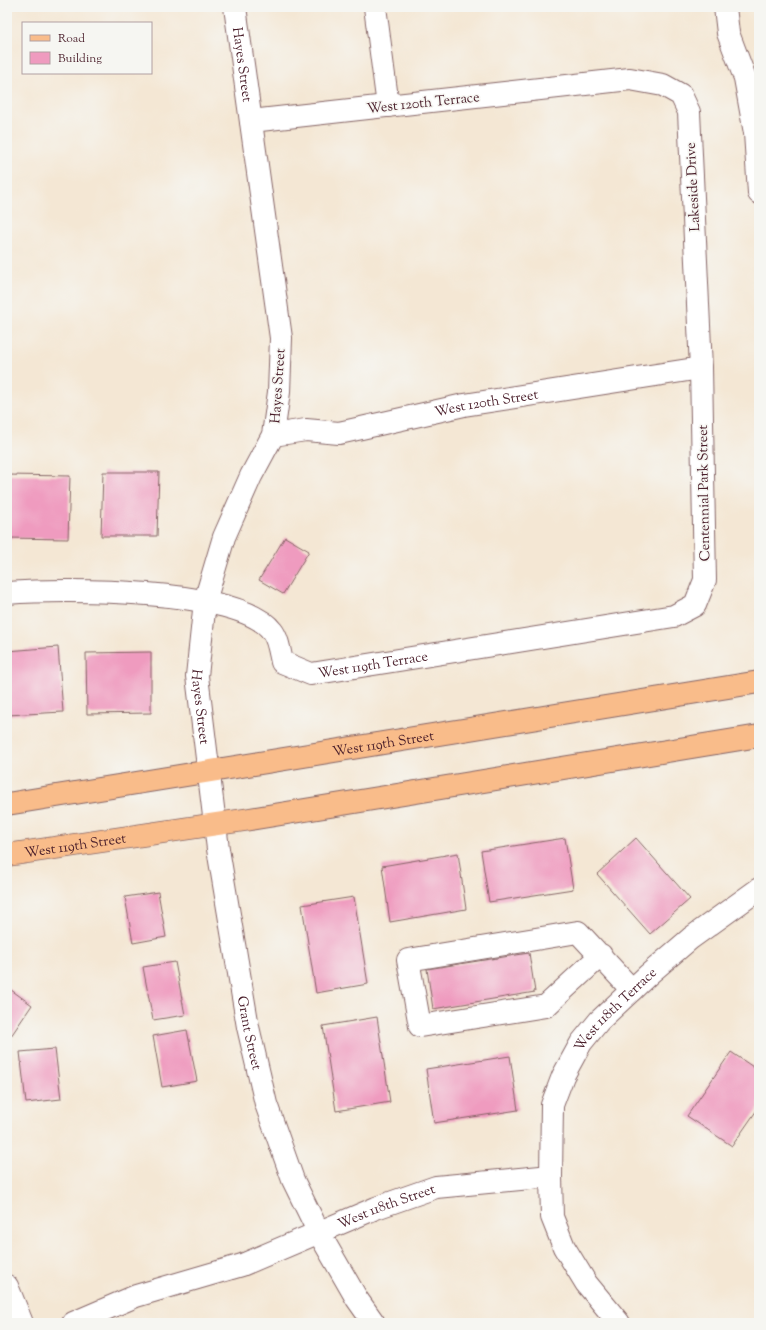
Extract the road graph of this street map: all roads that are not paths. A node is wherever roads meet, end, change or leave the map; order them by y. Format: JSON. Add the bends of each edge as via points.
{"nodes":[{"id":1,"x":235,"y":7,"type":"edge"},
{"id":2,"x":375,"y":7,"type":"edge"},
{"id":3,"x":724,"y":7,"type":"edge"},
{"id":4,"x":596,"y":83,"type":"joint"},
{"id":5,"x":388,"y":106,"type":"junction"},
{"id":6,"x":251,"y":121,"type":"junction"},
{"id":7,"x":759,"y":181,"type":"edge"},
{"id":8,"x":701,"y":374,"type":"junction"},
{"id":9,"x":273,"y":435,"type":"junction"},
{"id":10,"x":7,"y":593,"type":"edge"},
{"id":11,"x":205,"y":600,"type":"junction"},
{"id":12,"x":695,"y":606,"type":"joint"},
{"id":13,"x":759,"y":682,"type":"edge"},
{"id":14,"x":759,"y":736,"type":"edge"},
{"id":15,"x":208,"y":773,"type":"junction"},
{"id":16,"x":7,"y":804,"type":"edge"},
{"id":17,"x":214,"y":824,"type":"junction"},
{"id":18,"x":7,"y":855,"type":"edge"},
{"id":19,"x":759,"y":889,"type":"edge"},
{"id":20,"x":601,"y":955,"type":"junction"},
{"id":21,"x":632,"y":990,"type":"junction"},
{"id":22,"x":551,"y":1176,"type":"junction"},
{"id":23,"x":319,"y":1233,"type":"junction"},
{"id":24,"x":7,"y":1286,"type":"edge"},
{"id":25,"x":22,"y":1323,"type":"edge"},
{"id":26,"x":72,"y":1323,"type":"edge"},
{"id":27,"x":374,"y":1323,"type":"edge"},
{"id":28,"x":619,"y":1323,"type":"edge"}],
"edges":[{"from":1,"to":6,"type":"street","name":"Hayes Street"},
{"from":2,"to":5,"type":"street"},
{"from":3,"to":7,"type":"street","via":[[728,33],[745,78],[755,133]]},
{"from":4,"to":5,"type":"street","name":"West 120th Terrace"},
{"from":4,"to":8,"type":"street","name":"Lakeside Drive","via":[[630,79],[663,85],[681,95],[689,112]]},
{"from":5,"to":6,"type":"street","name":"West 120th Terrace"},
{"from":6,"to":9,"type":"street","name":"Hayes Street","via":[[281,338],[279,392]]},
{"from":8,"to":9,"type":"street","name":"West 120th Street","via":[[464,405],[339,433],[306,430]]},
{"from":8,"to":12,"type":"street","name":"Centennial Park Street","via":[[705,580]]},
{"from":9,"to":11,"type":"street","name":"Hayes Street","via":[[251,476],[224,537]]},
{"from":10,"to":11,"type":"street","name":"West 119th Terrace","via":[[40,590],[106,591]]},
{"from":11,"to":12,"type":"street","name":"West 119th Terrace","via":[[251,614],[273,631],[282,662],[311,674],[674,616]]},
{"from":11,"to":15,"type":"street","name":"Hayes Street","via":[[197,676]]},
{"from":13,"to":15,"type":"main road","name":"West 119th Street"},
{"from":14,"to":17,"type":"main road","name":"West 119th Street"},
{"from":15,"to":16,"type":"main road","name":"West 119th Street"},
{"from":15,"to":17,"type":"street","name":"Hayes Street"},
{"from":17,"to":18,"type":"main road","name":"West 119th Street"},
{"from":17,"to":23,"type":"street","name":"Grant Street","via":[[248,1027],[266,1104],[293,1180]]},
{"from":19,"to":21,"type":"street","name":"West 118th Terrace","via":[[691,938]]},
{"from":20,"to":20,"type":"street","via":[[578,932],[408,960],[420,1026],[546,1006]]},
{"from":20,"to":21,"type":"street"},
{"from":21,"to":22,"type":"street","name":"West 118th Terrace","via":[[599,1021],[581,1043],[563,1076],[552,1105]]},
{"from":22,"to":23,"type":"street","name":"West 118th Street","via":[[436,1187],[376,1208]]},
{"from":22,"to":28,"type":"street","via":[[552,1217],[564,1247],[586,1283]]},
{"from":23,"to":26,"type":"street","name":"West 118th Street","via":[[242,1265],[136,1296]]},
{"from":23,"to":27,"type":"street","name":"Grant Street"},
{"from":24,"to":25,"type":"street"}]}
